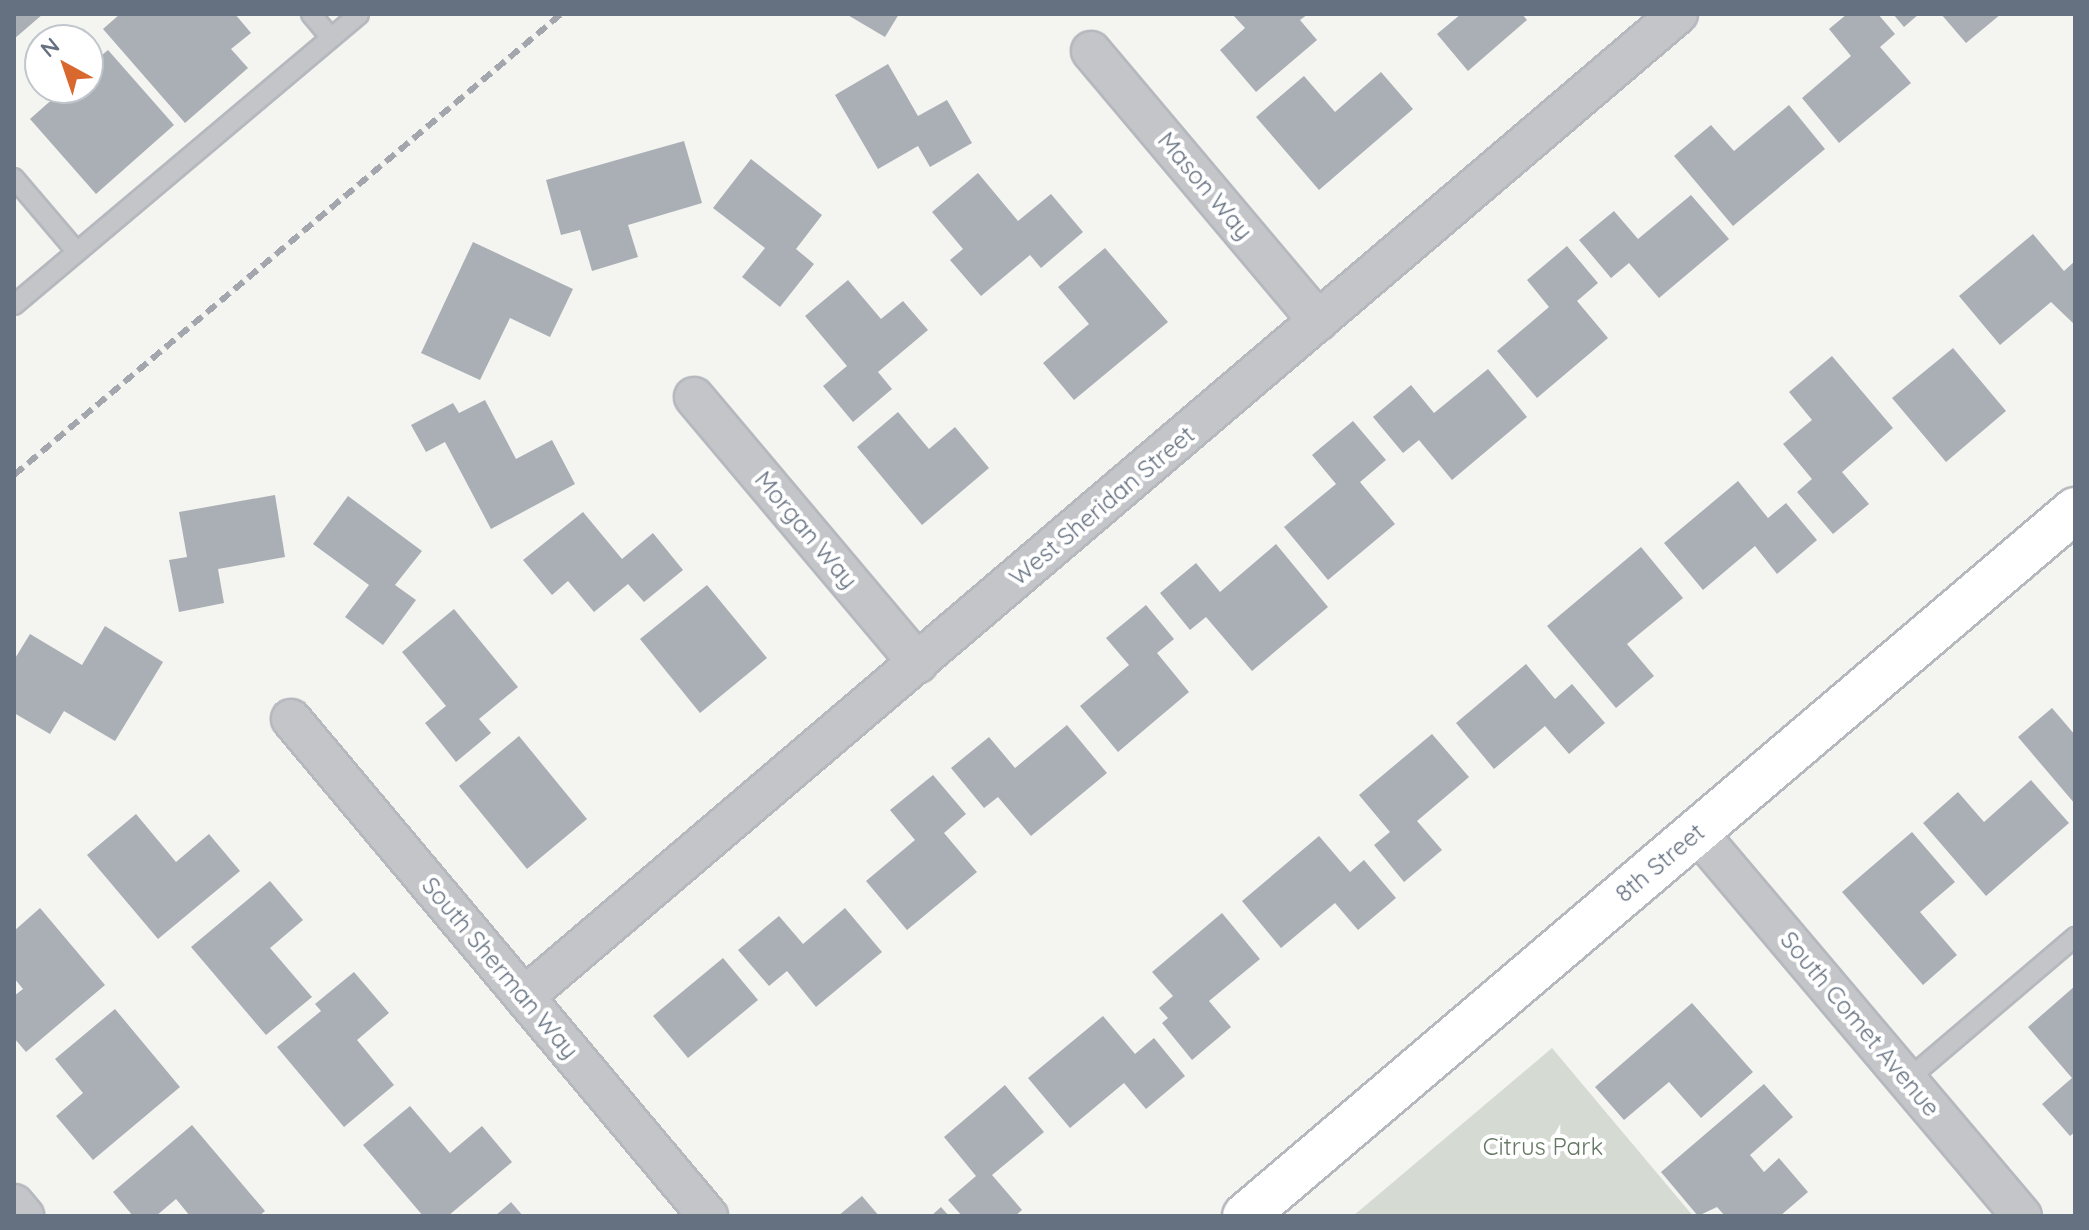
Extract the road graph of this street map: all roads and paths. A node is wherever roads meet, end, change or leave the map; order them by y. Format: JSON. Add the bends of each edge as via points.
{"nodes":[{"id":1,"x":311,"y":14,"type":"edge"},
{"id":2,"x":359,"y":14,"type":"edge"},
{"id":3,"x":1678,"y":14,"type":"edge"},
{"id":4,"x":331,"y":38,"type":"junction"},
{"id":5,"x":1091,"y":51,"type":"dead end"},
{"id":6,"x":14,"y":178,"type":"edge"},
{"id":7,"x":77,"y":252,"type":"junction"},
{"id":8,"x":14,"y":305,"type":"edge"},
{"id":9,"x":1318,"y":321,"type":"junction"},
{"id":10,"x":694,"y":397,"type":"dead end"},
{"id":11,"x":2075,"y":510,"type":"edge"},
{"id":12,"x":918,"y":663,"type":"junction"},
{"id":13,"x":291,"y":719,"type":"dead end"},
{"id":14,"x":1697,"y":832,"type":"junction"},
{"id":15,"x":2075,"y":937,"type":"edge"},
{"id":16,"x":524,"y":997,"type":"junction"},
{"id":17,"x":1907,"y":1080,"type":"junction"},
{"id":18,"x":14,"y":1204,"type":"edge"},
{"id":19,"x":24,"y":1216,"type":"edge"},
{"id":20,"x":708,"y":1216,"type":"edge"},
{"id":21,"x":1245,"y":1216,"type":"edge"},
{"id":22,"x":2022,"y":1216,"type":"edge"}],
"edges":[{"from":1,"to":4,"type":"lane"},
{"from":2,"to":4,"type":"lane"},
{"from":3,"to":9,"type":"street","name":"West Sheridan Street"},
{"from":4,"to":7,"type":"lane"},
{"from":5,"to":9,"type":"street","name":"Mason Way"},
{"from":6,"to":7,"type":"lane"},
{"from":7,"to":8,"type":"lane"},
{"from":9,"to":12,"type":"street","name":"West Sheridan Street"},
{"from":10,"to":12,"type":"street","name":"Morgan Way"},
{"from":11,"to":14,"type":"street","name":"8th Street"},
{"from":12,"to":16,"type":"street","name":"West Sheridan Street"},
{"from":13,"to":16,"type":"street","name":"South Sherman Way"},
{"from":14,"to":17,"type":"street","name":"South Comet Avenue"},
{"from":14,"to":21,"type":"street","name":"8th Street"},
{"from":15,"to":17,"type":"lane"},
{"from":16,"to":20,"type":"street","name":"South Sherman Way"},
{"from":17,"to":22,"type":"street","name":"South Comet Avenue"},
{"from":18,"to":19,"type":"street"}]}
